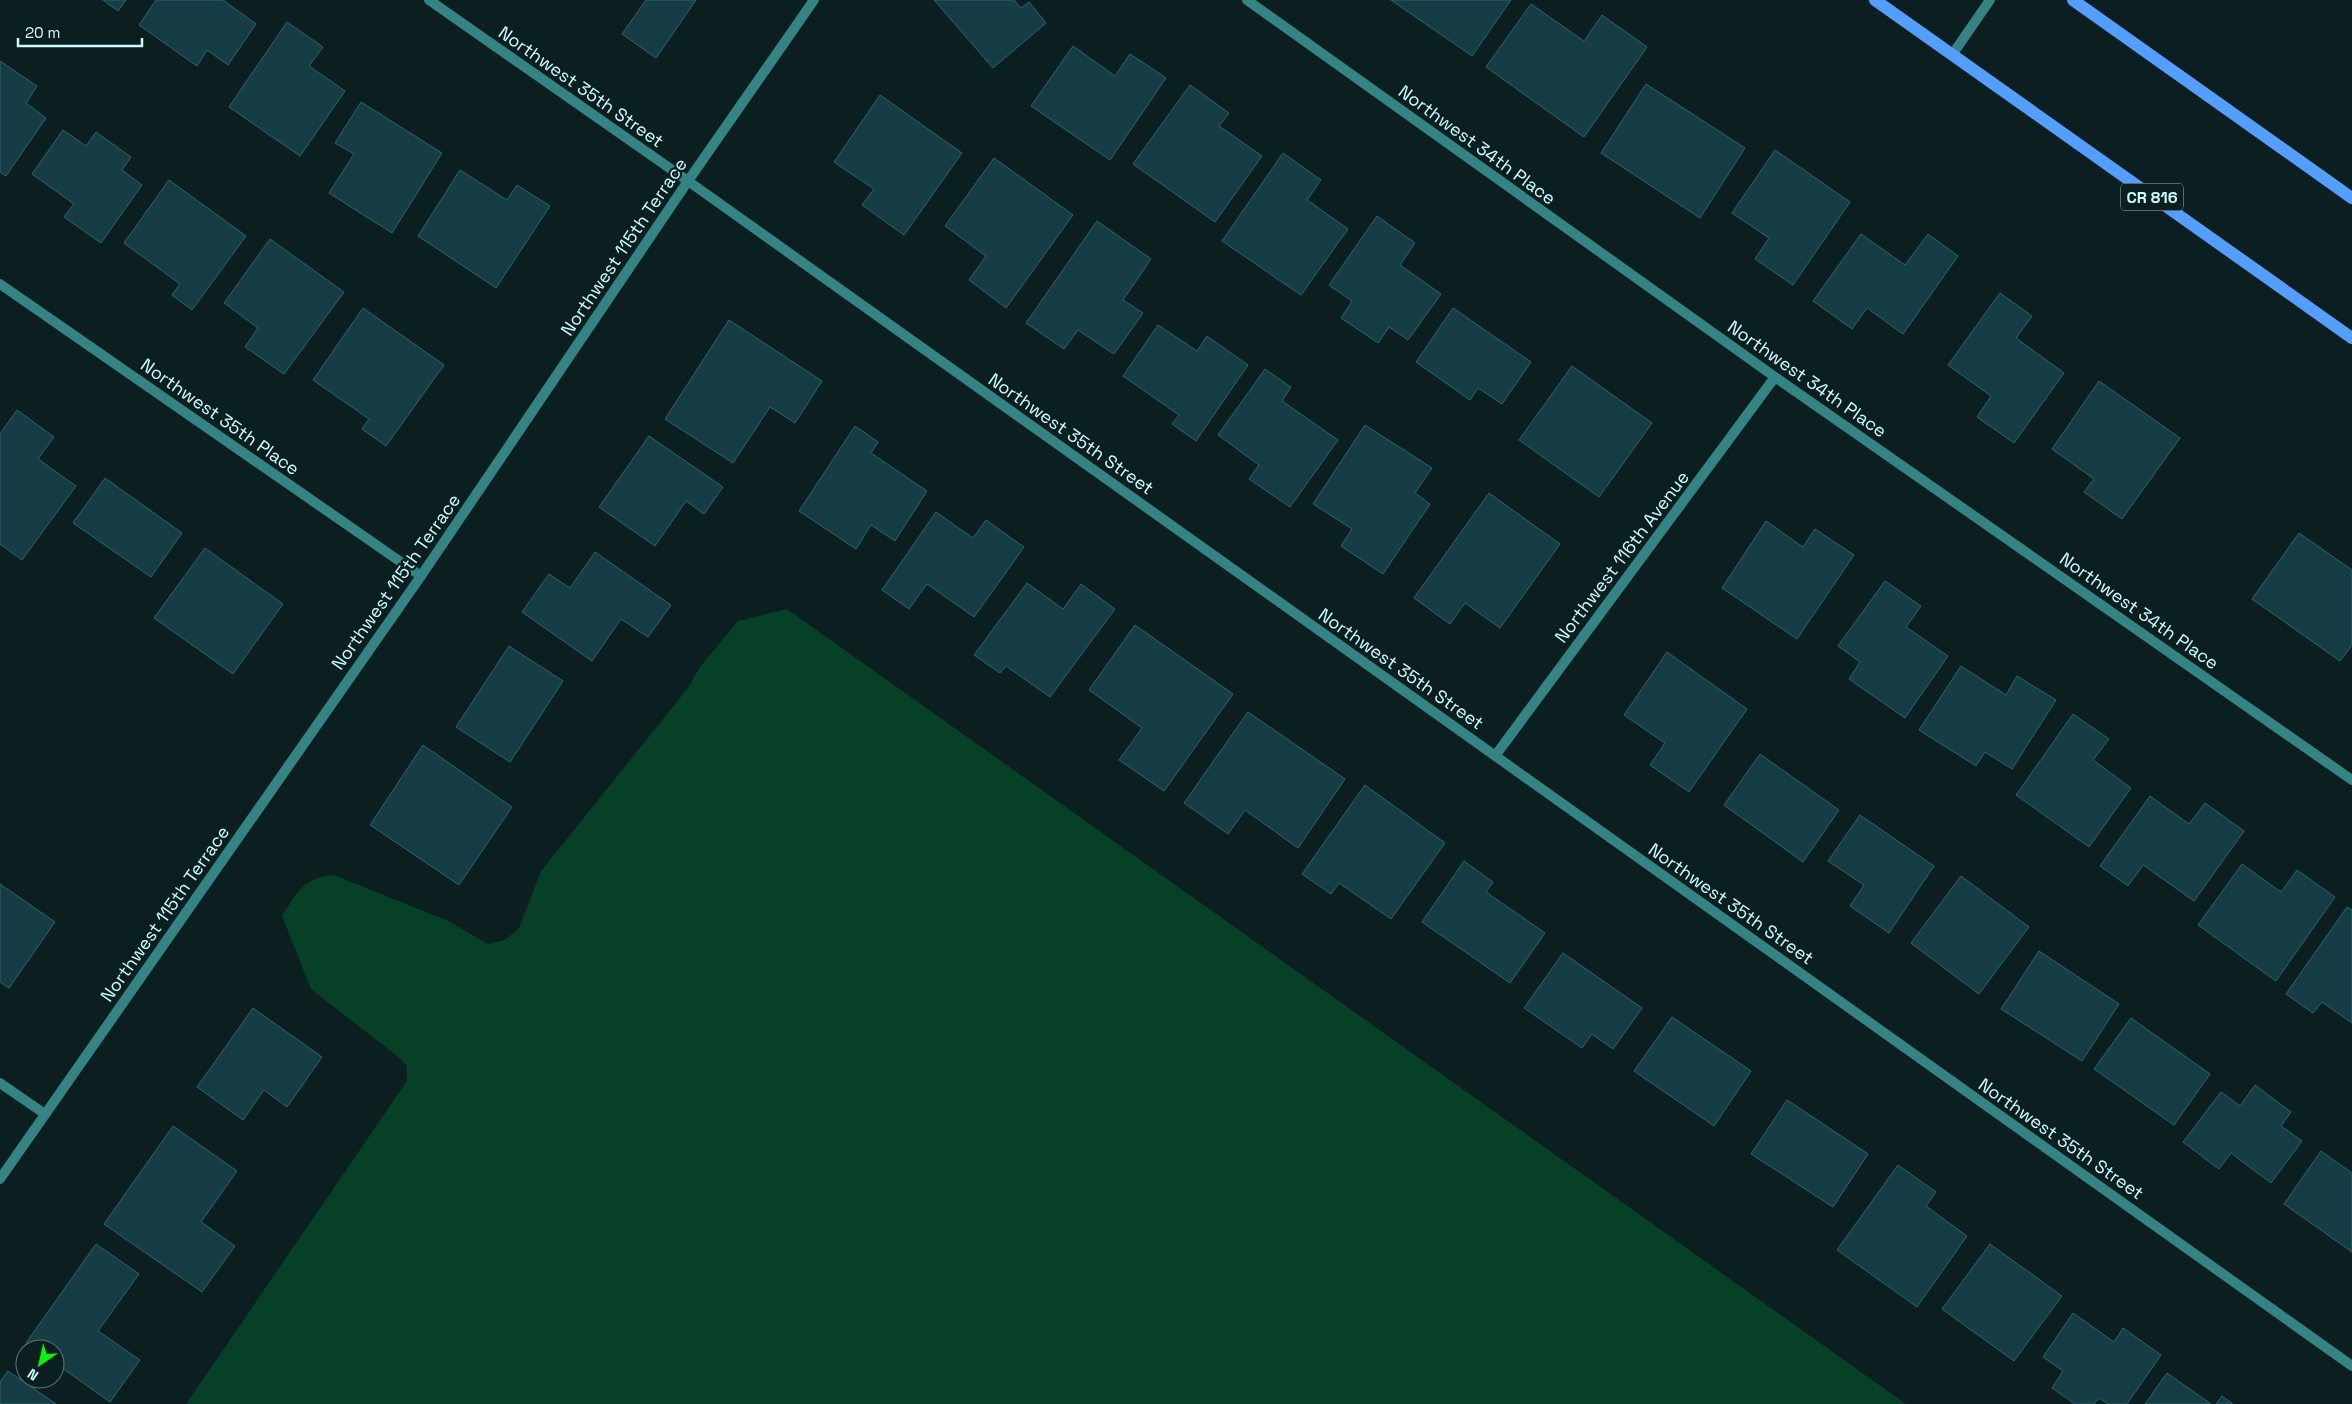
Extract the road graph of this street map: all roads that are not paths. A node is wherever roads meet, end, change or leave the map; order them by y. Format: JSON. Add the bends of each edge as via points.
{"nodes":[{"id":1,"x":429,"y":0,"type":"edge"},
{"id":2,"x":814,"y":0,"type":"edge"},
{"id":3,"x":1247,"y":0,"type":"edge"},
{"id":4,"x":1875,"y":0,"type":"edge"},
{"id":5,"x":1990,"y":0,"type":"edge"},
{"id":6,"x":2073,"y":0,"type":"edge"},
{"id":7,"x":1952,"y":55,"type":"junction"},
{"id":8,"x":688,"y":181,"type":"junction"},
{"id":9,"x":2352,"y":198,"type":"edge"},
{"id":10,"x":0,"y":284,"type":"edge"},
{"id":11,"x":2352,"y":338,"type":"edge"},
{"id":12,"x":1775,"y":377,"type":"junction"},
{"id":13,"x":420,"y":576,"type":"junction"},
{"id":14,"x":1495,"y":756,"type":"junction"},
{"id":15,"x":2352,"y":780,"type":"edge"},
{"id":16,"x":0,"y":1083,"type":"edge"},
{"id":17,"x":45,"y":1114,"type":"junction"},
{"id":18,"x":0,"y":1179,"type":"edge"},
{"id":19,"x":2352,"y":1366,"type":"edge"}],
"edges":[{"from":1,"to":8,"type":"street","name":"Northwest 35th Street"},
{"from":2,"to":8,"type":"street","name":"Northwest 115th Terrace"},
{"from":3,"to":12,"type":"street","name":"Northwest 34th Place"},
{"from":4,"to":7,"type":"main road","number":"CR 816"},
{"from":5,"to":7,"type":"street"},
{"from":6,"to":9,"type":"main road"},
{"from":7,"to":11,"type":"main road","number":"CR 816"},
{"from":8,"to":13,"type":"street","name":"Northwest 115th Terrace"},
{"from":8,"to":14,"type":"street","name":"Northwest 35th Street"},
{"from":10,"to":13,"type":"street","name":"Northwest 35th Place"},
{"from":12,"to":14,"type":"street","name":"Northwest 116th Avenue"},
{"from":12,"to":15,"type":"street","name":"Northwest 34th Place"},
{"from":13,"to":17,"type":"street","name":"Northwest 115th Terrace"},
{"from":14,"to":19,"type":"street","name":"Northwest 35th Street"},
{"from":16,"to":17,"type":"street"},
{"from":17,"to":18,"type":"street","name":"Northwest 115th Terrace"}]}
